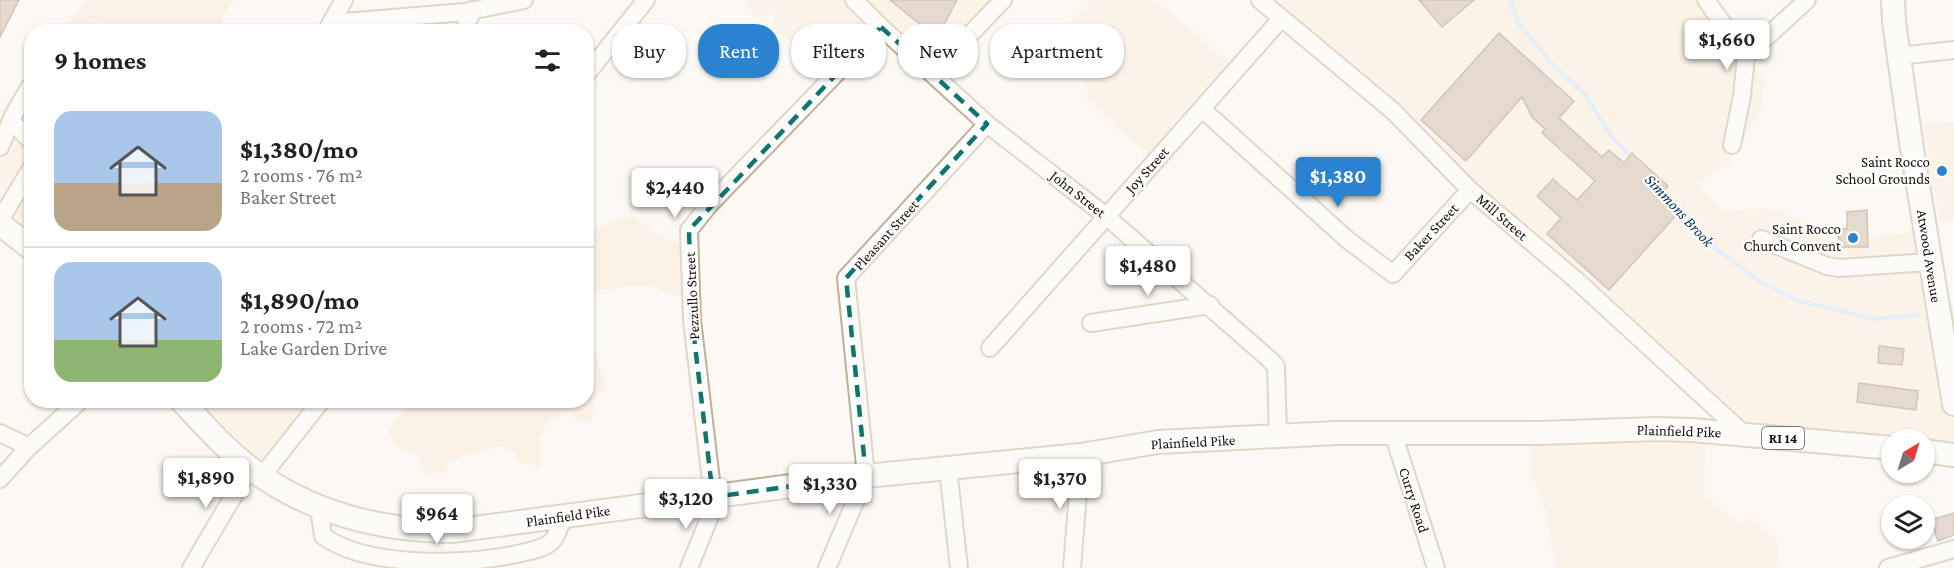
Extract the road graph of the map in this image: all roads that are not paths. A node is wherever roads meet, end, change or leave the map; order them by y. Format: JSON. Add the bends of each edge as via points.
{"nodes":[{"id":1,"x":344,"y":0,"type":"edge"},
{"id":2,"x":524,"y":0,"type":"edge"},
{"id":3,"x":646,"y":0,"type":"edge"},
{"id":4,"x":854,"y":0,"type":"edge"},
{"id":5,"x":1003,"y":0,"type":"edge"},
{"id":6,"x":1260,"y":0,"type":"edge"},
{"id":7,"x":1706,"y":0,"type":"edge"},
{"id":8,"x":1806,"y":0,"type":"edge"},
{"id":9,"x":1893,"y":0,"type":"edge"},
{"id":10,"x":473,"y":10,"type":"junction"},
{"id":11,"x":1281,"y":19,"type":"junction"},
{"id":12,"x":330,"y":24,"type":"edge"},
{"id":13,"x":354,"y":24,"type":"edge"},
{"id":14,"x":467,"y":24,"type":"edge"},
{"id":15,"x":878,"y":24,"type":"edge"},
{"id":16,"x":978,"y":26,"type":"edge"},
{"id":17,"x":886,"y":32,"type":"edge"},
{"id":18,"x":898,"y":42,"type":"edge"},
{"id":19,"x":1954,"y":50,"type":"edge"},
{"id":20,"x":1746,"y":56,"type":"junction"},
{"id":21,"x":1899,"y":56,"type":"junction"},
{"id":22,"x":594,"y":65,"type":"edge"},
{"id":23,"x":832,"y":78,"type":"edge"},
{"id":24,"x":937,"y":78,"type":"edge"},
{"id":25,"x":24,"y":97,"type":"edge"},
{"id":26,"x":1202,"y":109,"type":"junction"},
{"id":27,"x":11,"y":121,"type":"junction"},
{"id":28,"x":987,"y":124,"type":"junction"},
{"id":29,"x":24,"y":134,"type":"edge"},
{"id":30,"x":1732,"y":145,"type":"dead end"},
{"id":31,"x":0,"y":147,"type":"edge"},
{"id":32,"x":24,"y":181,"type":"edge"},
{"id":33,"x":1470,"y":190,"type":"junction"},
{"id":34,"x":1106,"y":216,"type":"junction"},
{"id":35,"x":0,"y":222,"type":"edge"},
{"id":36,"x":1761,"y":239,"type":"dead end"},
{"id":37,"x":24,"y":242,"type":"edge"},
{"id":38,"x":1930,"y":262,"type":"junction"},
{"id":39,"x":1210,"y":305,"type":"junction"},
{"id":40,"x":1091,"y":323,"type":"dead end"},
{"id":41,"x":990,"y":348,"type":"dead end"},
{"id":42,"x":1954,"y":404,"type":"edge"},
{"id":43,"x":72,"y":408,"type":"edge"},
{"id":44,"x":189,"y":408,"type":"edge"},
{"id":45,"x":314,"y":408,"type":"edge"},
{"id":46,"x":0,"y":432,"type":"edge"},
{"id":47,"x":1393,"y":433,"type":"junction"},
{"id":48,"x":1745,"y":435,"type":"junction"},
{"id":49,"x":1278,"y":436,"type":"junction"},
{"id":50,"x":29,"y":447,"type":"junction"},
{"id":51,"x":1881,"y":447,"type":"edge"},
{"id":52,"x":1935,"y":452,"type":"edge"},
{"id":53,"x":1954,"y":454,"type":"edge"},
{"id":54,"x":1081,"y":455,"type":"junction"},
{"id":55,"x":948,"y":468,"type":"junction"},
{"id":56,"x":256,"y":472,"type":"junction"},
{"id":57,"x":866,"y":476,"type":"junction"},
{"id":58,"x":0,"y":479,"type":"edge"},
{"id":59,"x":713,"y":496,"type":"junction"},
{"id":60,"x":319,"y":507,"type":"junction"},
{"id":61,"x":562,"y":517,"type":"junction"},
{"id":62,"x":1954,"y":549,"type":"edge"},
{"id":63,"x":191,"y":568,"type":"edge"},
{"id":64,"x":689,"y":568,"type":"edge"},
{"id":65,"x":827,"y":568,"type":"edge"},
{"id":66,"x":959,"y":568,"type":"edge"},
{"id":67,"x":1072,"y":568,"type":"edge"},
{"id":68,"x":1436,"y":568,"type":"edge"},
{"id":69,"x":1888,"y":568,"type":"edge"}],
"edges":[{"from":1,"to":12,"type":"street"},
{"from":2,"to":10,"type":"street"},
{"from":3,"to":22,"type":"street"},
{"from":4,"to":15,"type":"street","name":"John Street"},
{"from":5,"to":16,"type":"street"},
{"from":6,"to":11,"type":"street","name":"Mill Street"},
{"from":7,"to":20,"type":"street"},
{"from":8,"to":20,"type":"street"},
{"from":9,"to":21,"type":"main road","name":"Atwood Avenue"},
{"from":10,"to":13,"type":"street"},
{"from":10,"to":14,"type":"street"},
{"from":11,"to":26,"type":"street","name":"Joy Street"},
{"from":11,"to":33,"type":"street","name":"Mill Street","via":[[1393,111]]},
{"from":17,"to":18,"type":"street","name":"John Street"},
{"from":19,"to":21,"type":"street"},
{"from":20,"to":30,"type":"street"},
{"from":21,"to":38,"type":"main road","name":"Atwood Avenue"},
{"from":23,"to":59,"type":"street","name":"Pezzullo Street","via":[[689,230],[692,320]]},
{"from":24,"to":28,"type":"street","name":"John Street"},
{"from":25,"to":27,"type":"street"},
{"from":26,"to":33,"type":"street","name":"Baker Street","via":[[1349,241],[1393,274]]},
{"from":26,"to":34,"type":"street","name":"Joy Street"},
{"from":27,"to":29,"type":"street"},
{"from":27,"to":31,"type":"street"},
{"from":28,"to":34,"type":"street","name":"John Street"},
{"from":28,"to":57,"type":"street","name":"Pleasant Street","via":[[846,278]]},
{"from":32,"to":35,"type":"street"},
{"from":33,"to":48,"type":"street","name":"Mill Street","via":[[1576,280]]},
{"from":34,"to":39,"type":"street","name":"John Street"},
{"from":34,"to":41,"type":"street","name":"Joy Street"},
{"from":35,"to":37,"type":"main road"},
{"from":36,"to":38,"type":"street","via":[[1839,268]]},
{"from":38,"to":42,"type":"main road","name":"Atwood Avenue"},
{"from":39,"to":40,"type":"street"},
{"from":39,"to":49,"type":"street","name":"John Street","via":[[1276,366]]},
{"from":43,"to":50,"type":"street"},
{"from":44,"to":56,"type":"main road","name":"Plainfield Pike","number":"RI 14"},
{"from":45,"to":56,"type":"street"},
{"from":46,"to":50,"type":"street"},
{"from":47,"to":48,"type":"main road","name":"Plainfield Pike","number":"RI 14","via":[[1656,429]]},
{"from":47,"to":49,"type":"main road","name":"Plainfield Pike","number":"RI 14"},
{"from":47,"to":68,"type":"street","name":"Curry Road"},
{"from":48,"to":51,"type":"main road","name":"Plainfield Pike","number":"RI 14"},
{"from":49,"to":54,"type":"main road","name":"Plainfield Pike","number":"RI 14","via":[[1158,442]]},
{"from":50,"to":58,"type":"street"},
{"from":52,"to":53,"type":"main road"},
{"from":54,"to":55,"type":"main road","name":"Plainfield Pike","number":"RI 14"},
{"from":54,"to":67,"type":"street"},
{"from":55,"to":57,"type":"main road","name":"Plainfield Pike","number":"RI 14"},
{"from":55,"to":66,"type":"street"},
{"from":56,"to":60,"type":"main road","name":"Plainfield Pike","number":"RI 14"},
{"from":56,"to":63,"type":"street"},
{"from":57,"to":59,"type":"main road","name":"Plainfield Pike","number":"RI 14"},
{"from":57,"to":65,"type":"street"},
{"from":59,"to":61,"type":"main road","name":"Plainfield Pike","number":"RI 14"},
{"from":59,"to":64,"type":"street","name":"Pezzullo Street","via":[[714,506]]},
{"from":60,"to":61,"type":"main road","name":"Plainfield Pike","number":"RI 14","via":[[418,531],[452,531]]},
{"from":60,"to":61,"type":"street","via":[[323,536],[331,542],[369,556],[417,564],[488,560],[542,548],[553,540]]},
{"from":62,"to":69,"type":"street"}]}
